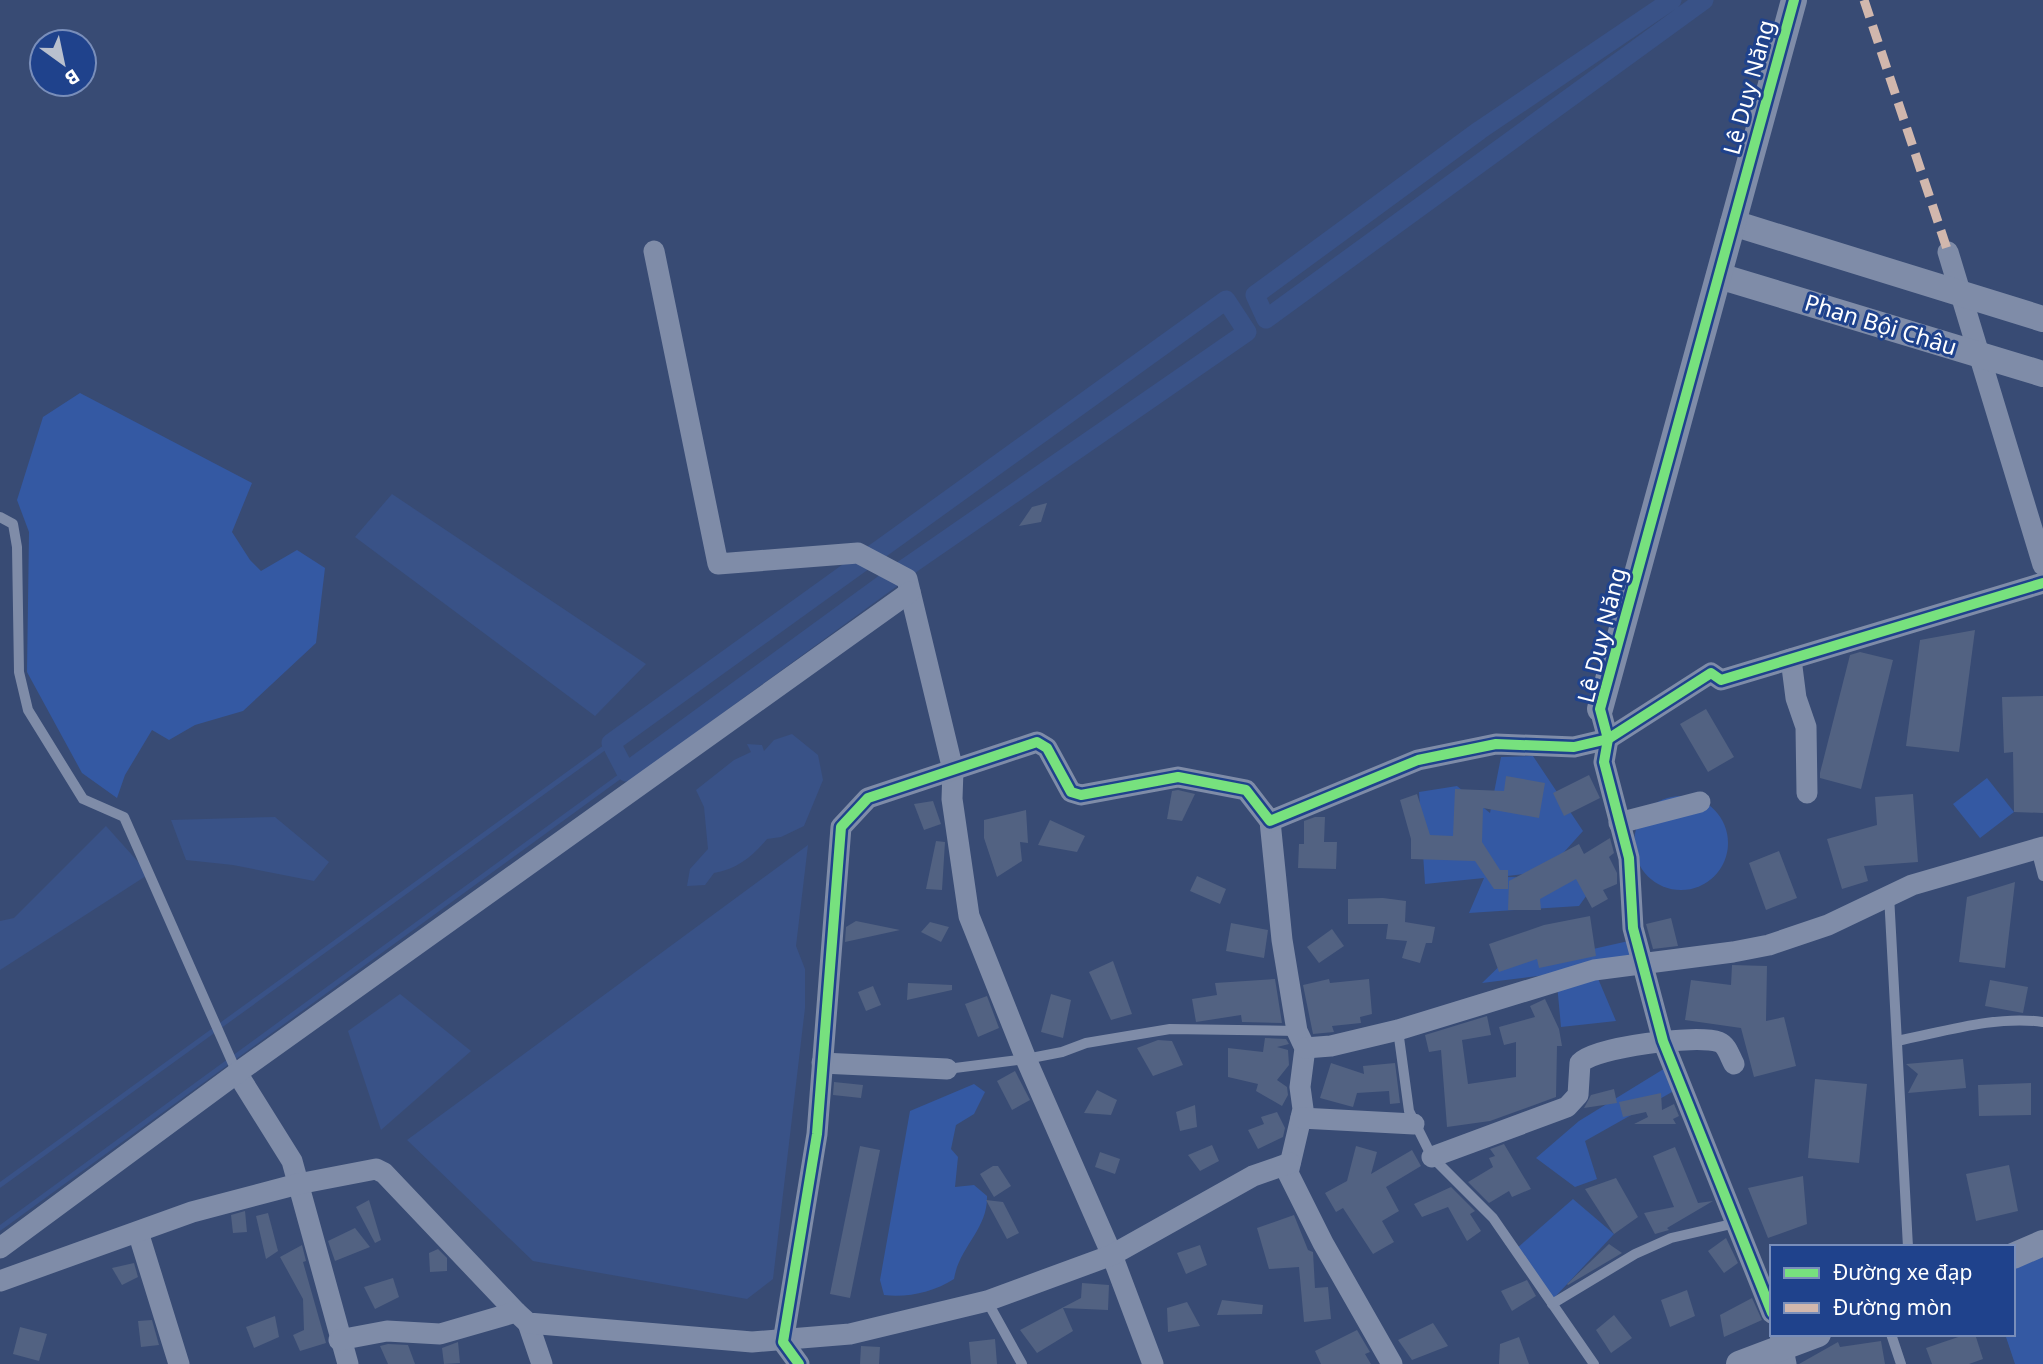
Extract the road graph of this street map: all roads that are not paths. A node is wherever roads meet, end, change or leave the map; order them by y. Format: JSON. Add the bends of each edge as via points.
{"nodes":[{"id":1,"x":1794,"y":0,"type":"edge"},
{"id":2,"x":1733,"y":223,"type":"junction"},
{"id":3,"x":654,"y":251,"type":"dead end"},
{"id":4,"x":1948,"y":252,"type":"dead end"},
{"id":5,"x":1719,"y":275,"type":"junction"},
{"id":6,"x":1960,"y":293,"type":"junction"},
{"id":7,"x":2043,"y":319,"type":"edge"},
{"id":8,"x":1977,"y":353,"type":"junction"},
{"id":9,"x":2043,"y":373,"type":"edge"},
{"id":10,"x":0,"y":517,"type":"edge"},
{"id":11,"x":2043,"y":565,"type":"edge"},
{"id":12,"x":2043,"y":583,"type":"edge"},
{"id":13,"x":908,"y":585,"type":"junction"},
{"id":14,"x":1791,"y":659,"type":"junction"},
{"id":15,"x":1600,"y":709,"type":"joint"},
{"id":16,"x":1608,"y":739,"type":"junction"},
{"id":17,"x":953,"y":770,"type":"junction"},
{"id":18,"x":1807,"y":793,"type":"dead end"},
{"id":19,"x":1700,"y":802,"type":"dead end"},
{"id":20,"x":1270,"y":821,"type":"junction"},
{"id":21,"x":1619,"y":823,"type":"junction"},
{"id":22,"x":2040,"y":848,"type":"edge"},
{"id":23,"x":2043,"y":876,"type":"edge"},
{"id":24,"x":1889,"y":895,"type":"junction"},
{"id":25,"x":1642,"y":964,"type":"junction"},
{"id":26,"x":2043,"y":1022,"type":"edge"},
{"id":27,"x":1398,"y":1030,"type":"junction"},
{"id":28,"x":1301,"y":1040,"type":"junction"},
{"id":29,"x":1663,"y":1041,"type":"junction"},
{"id":30,"x":1897,"y":1041,"type":"junction"},
{"id":31,"x":1026,"y":1059,"type":"junction"},
{"id":32,"x":822,"y":1063,"type":"junction"},
{"id":33,"x":1734,"y":1064,"type":"dead end"},
{"id":34,"x":236,"y":1068,"type":"junction"},
{"id":35,"x":947,"y":1069,"type":"joint"},
{"id":36,"x":1301,"y":1118,"type":"junction"},
{"id":37,"x":1414,"y":1124,"type":"junction"},
{"id":38,"x":1432,"y":1157,"type":"junction"},
{"id":39,"x":1290,"y":1163,"type":"junction"},
{"id":40,"x":298,"y":1184,"type":"junction"},
{"id":41,"x":1736,"y":1223,"type":"junction"},
{"id":42,"x":138,"y":1231,"type":"junction"},
{"id":43,"x":2043,"y":1243,"type":"edge"},
{"id":44,"x":1908,"y":1245,"type":"edge"},
{"id":45,"x":0,"y":1248,"type":"edge"},
{"id":46,"x":1112,"y":1255,"type":"junction"},
{"id":47,"x":2015,"y":1255,"type":"edge"},
{"id":48,"x":0,"y":1281,"type":"edge"},
{"id":49,"x":987,"y":1301,"type":"junction"},
{"id":50,"x":1552,"y":1304,"type":"junction"},
{"id":51,"x":1770,"y":1308,"type":"edge"},
{"id":52,"x":522,"y":1317,"type":"junction"},
{"id":53,"x":1813,"y":1336,"type":"edge"},
{"id":54,"x":1892,"y":1336,"type":"edge"},
{"id":55,"x":339,"y":1340,"type":"junction"},
{"id":56,"x":783,"y":1342,"type":"junction"},
{"id":57,"x":1784,"y":1348,"type":"edge"},
{"id":58,"x":345,"y":1363,"type":"edge"},
{"id":59,"x":179,"y":1364,"type":"edge"},
{"id":60,"x":542,"y":1364,"type":"edge"},
{"id":61,"x":799,"y":1364,"type":"edge"},
{"id":62,"x":1022,"y":1364,"type":"edge"},
{"id":63,"x":1153,"y":1364,"type":"edge"},
{"id":64,"x":1392,"y":1364,"type":"edge"},
{"id":65,"x":1594,"y":1364,"type":"edge"},
{"id":66,"x":1738,"y":1364,"type":"edge"},
{"id":67,"x":1901,"y":1364,"type":"edge"}],
"edges":[{"from":1,"to":2,"type":"street","name":"Lê Duy Năng"},
{"from":2,"to":5,"type":"street","name":"Lê Duy Năng"},
{"from":2,"to":6,"type":"street"},
{"from":3,"to":13,"type":"street","via":[[718,564],[838,552],[864,555]]},
{"from":4,"to":6,"type":"street"},
{"from":5,"to":8,"type":"street","name":"Phan Bội Châu"},
{"from":5,"to":15,"type":"street","name":"Lê Duy Năng"},
{"from":6,"to":7,"type":"street"},
{"from":6,"to":8,"type":"street"},
{"from":8,"to":9,"type":"street","name":"Phan Bội Châu"},
{"from":8,"to":11,"type":"street"},
{"from":10,"to":34,"type":"lane","via":[[13,524],[17,547],[19,672],[29,709],[83,799],[124,817]]},
{"from":12,"to":14,"type":"street"},
{"from":13,"to":17,"type":"street"},
{"from":13,"to":34,"type":"street"},
{"from":14,"to":16,"type":"street","via":[[1721,680],[1711,673]]},
{"from":14,"to":18,"type":"street","via":[[1796,698],[1806,727]]},
{"from":15,"to":16,"type":"street","name":"Lê Duy Năng"},
{"from":16,"to":20,"type":"street","via":[[1574,747],[1496,744],[1418,760]]},
{"from":16,"to":21,"type":"street","name":"Lê Duy Năng","via":[[1604,762]]},
{"from":17,"to":20,"type":"street","via":[[1037,742],[1047,748],[1071,792],[1178,777],[1246,790]]},
{"from":17,"to":31,"type":"street","via":[[952,799],[965,903]]},
{"from":17,"to":32,"type":"street","via":[[868,798],[841,827]]},
{"from":19,"to":21,"type":"street"},
{"from":20,"to":28,"type":"street","via":[[1282,940]]},
{"from":21,"to":25,"type":"street","name":"Lê Duy Năng","via":[[1629,858],[1633,928]]},
{"from":22,"to":23,"type":"lane"},
{"from":22,"to":24,"type":"street"},
{"from":24,"to":25,"type":"street","via":[[1828,925],[1769,945]]},
{"from":24,"to":30,"type":"lane"},
{"from":25,"to":27,"type":"street","via":[[1594,970]]},
{"from":25,"to":29,"type":"street","name":"Lê Duy Năng"},
{"from":26,"to":30,"type":"lane","via":[[1979,1025]]},
{"from":27,"to":28,"type":"street","via":[[1331,1046]]},
{"from":27,"to":37,"type":"lane"},
{"from":28,"to":31,"type":"lane","via":[[1170,1029]]},
{"from":28,"to":36,"type":"street"},
{"from":29,"to":33,"type":"street","via":[[1717,1041],[1726,1047]]},
{"from":29,"to":38,"type":"street","via":[[1591,1054],[1580,1063],[1578,1095],[1567,1107]]},
{"from":29,"to":41,"type":"street","name":"Lê Duy Năng"},
{"from":30,"to":44,"type":"lane"},
{"from":31,"to":35,"type":"lane"},
{"from":31,"to":46,"type":"street"},
{"from":32,"to":35,"type":"street"},
{"from":32,"to":56,"type":"street","via":[[817,1134]]},
{"from":34,"to":40,"type":"street","via":[[292,1161]]},
{"from":34,"to":45,"type":"street"},
{"from":36,"to":37,"type":"street"},
{"from":36,"to":39,"type":"street"},
{"from":37,"to":38,"type":"lane"},
{"from":38,"to":50,"type":"lane","via":[[1493,1218]]},
{"from":39,"to":46,"type":"street","via":[[1253,1176]]},
{"from":39,"to":64,"type":"street","via":[[1288,1173],[1323,1242]]},
{"from":40,"to":42,"type":"street"},
{"from":40,"to":52,"type":"street","via":[[376,1169],[384,1173]]},
{"from":40,"to":55,"type":"street"},
{"from":41,"to":50,"type":"lane","via":[[1671,1238]]},
{"from":41,"to":51,"type":"street","name":"Lê Duy Năng"},
{"from":42,"to":48,"type":"street"},
{"from":42,"to":59,"type":"street"},
{"from":43,"to":47,"type":"street"},
{"from":46,"to":49,"type":"street"},
{"from":46,"to":63,"type":"street"},
{"from":49,"to":56,"type":"street","via":[[850,1334]]},
{"from":49,"to":62,"type":"lane"},
{"from":50,"to":65,"type":"lane"},
{"from":52,"to":55,"type":"street","via":[[440,1334],[387,1331]]},
{"from":52,"to":56,"type":"street"},
{"from":52,"to":60,"type":"street"},
{"from":53,"to":57,"type":"street"},
{"from":54,"to":67,"type":"lane"},
{"from":55,"to":58,"type":"street"},
{"from":56,"to":61,"type":"street"},
{"from":57,"to":66,"type":"street"}]}
